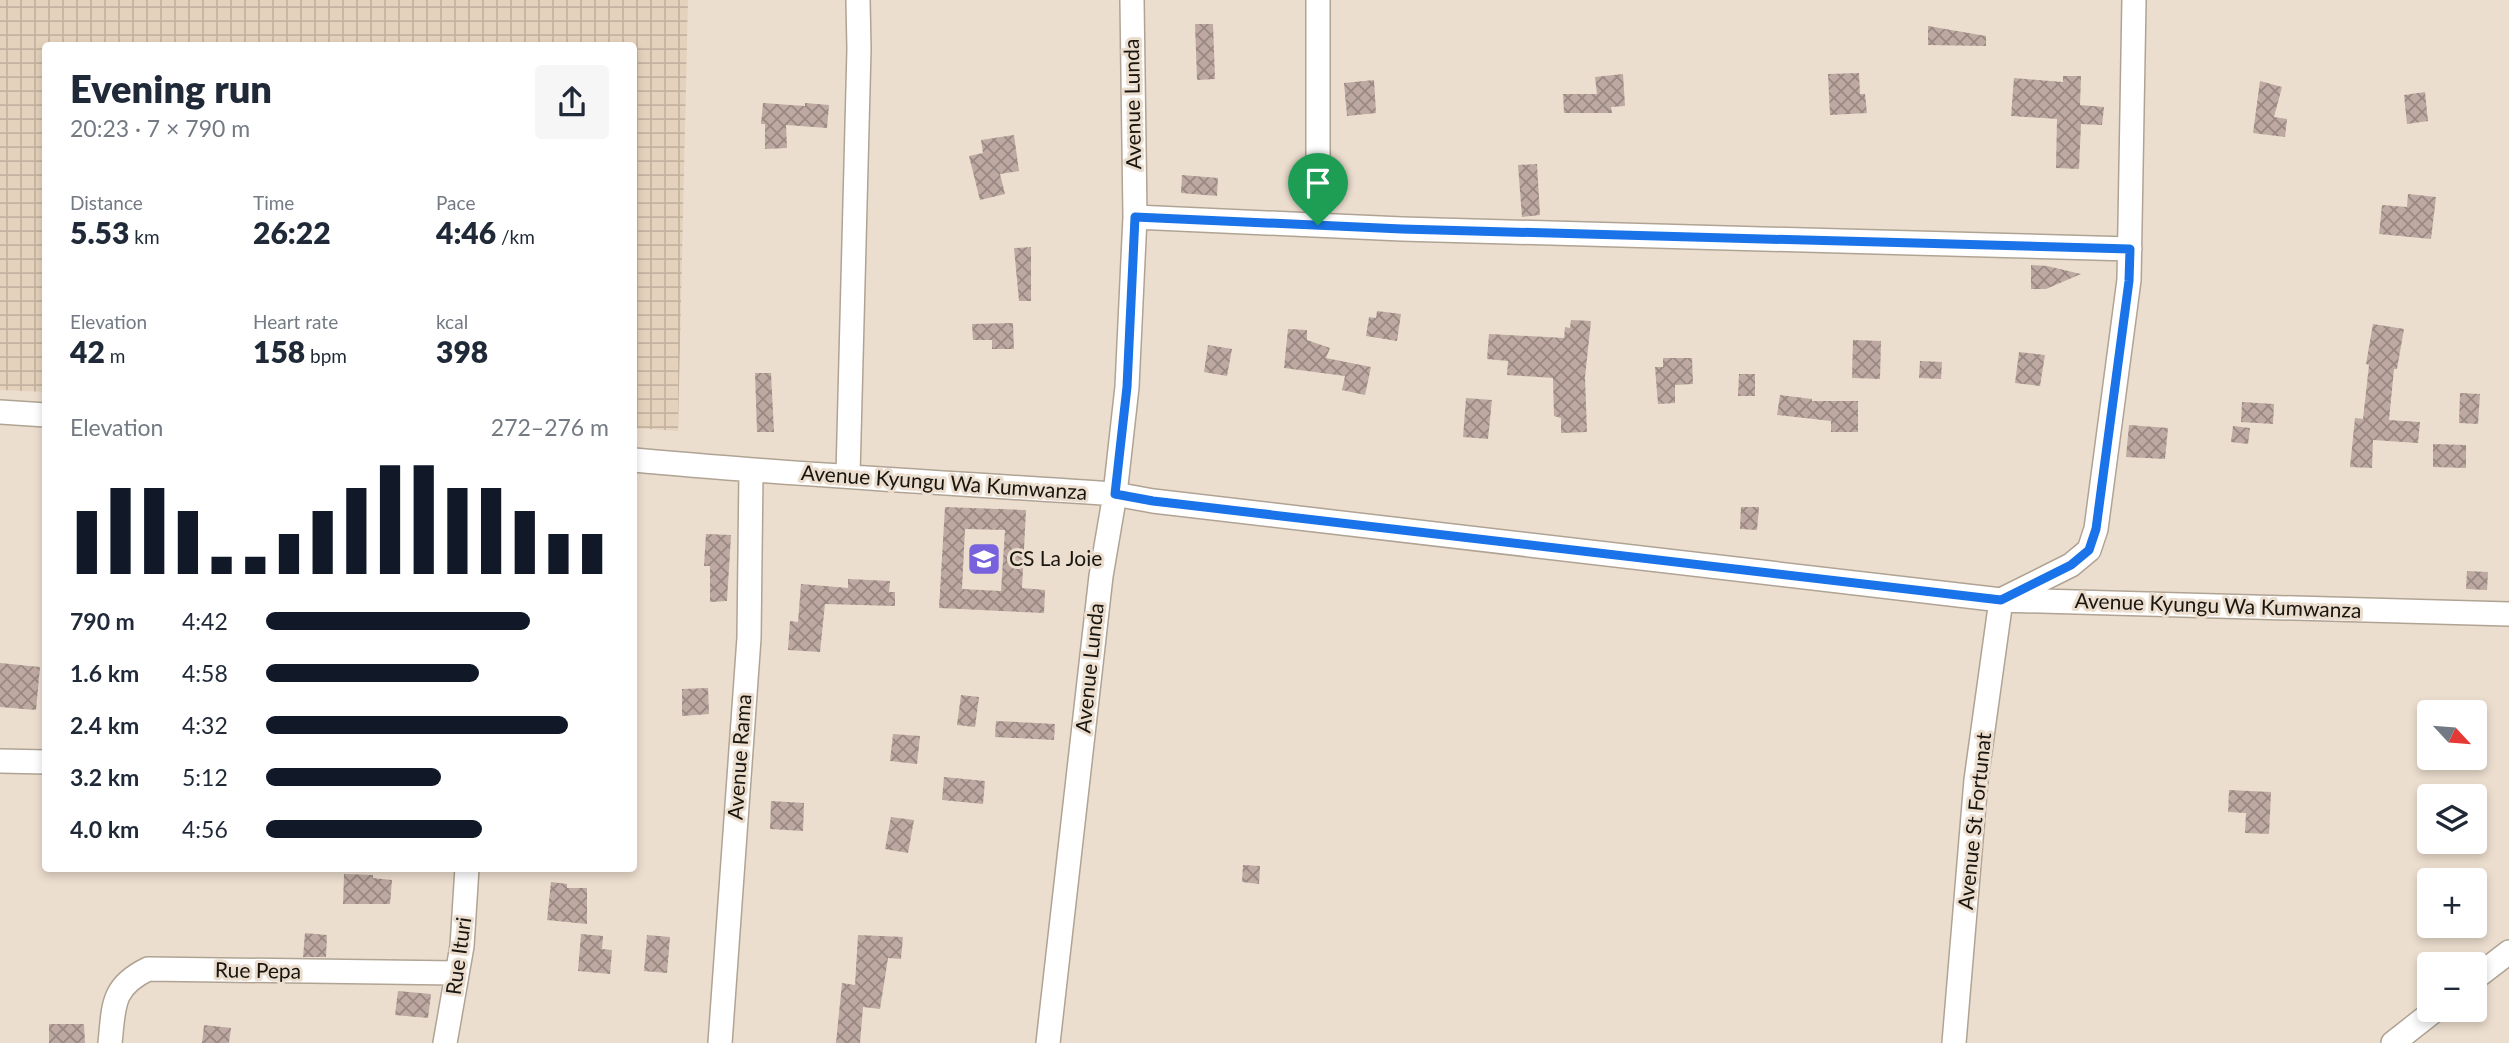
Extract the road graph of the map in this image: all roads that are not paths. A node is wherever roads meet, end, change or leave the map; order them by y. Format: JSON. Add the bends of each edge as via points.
{"nodes":[{"id":1,"x":858,"y":0,"type":"edge"},
{"id":2,"x":1132,"y":0,"type":"edge"},
{"id":3,"x":1318,"y":0,"type":"edge"},
{"id":4,"x":2134,"y":0,"type":"edge"},
{"id":5,"x":1135,"y":217,"type":"junction"},
{"id":6,"x":1318,"y":225,"type":"junction"},
{"id":7,"x":2130,"y":249,"type":"junction"},
{"id":8,"x":0,"y":412,"type":"edge"},
{"id":9,"x":42,"y":415,"type":"edge"},
{"id":10,"x":637,"y":460,"type":"edge"},
{"id":11,"x":751,"y":471,"type":"junction"},
{"id":12,"x":848,"y":475,"type":"junction"},
{"id":13,"x":1115,"y":494,"type":"junction"},
{"id":14,"x":2001,"y":600,"type":"junction"},
{"id":15,"x":2509,"y":614,"type":"edge"},
{"id":16,"x":0,"y":761,"type":"edge"},
{"id":17,"x":42,"y":762,"type":"edge"},
{"id":18,"x":467,"y":872,"type":"edge"},
{"id":19,"x":2509,"y":951,"type":"edge"},
{"id":20,"x":2487,"y":969,"type":"edge"},
{"id":21,"x":457,"y":972,"type":"junction"},
{"id":22,"x":2420,"y":1022,"type":"edge"},
{"id":23,"x":110,"y":1043,"type":"edge"},
{"id":24,"x":445,"y":1043,"type":"edge"},
{"id":25,"x":720,"y":1043,"type":"edge"},
{"id":26,"x":1048,"y":1043,"type":"edge"},
{"id":27,"x":1954,"y":1043,"type":"edge"},
{"id":28,"x":2393,"y":1043,"type":"edge"}],
"edges":[{"from":1,"to":12,"type":"street"},
{"from":2,"to":5,"type":"street","name":"Avenue Lunda"},
{"from":3,"to":6,"type":"street"},
{"from":4,"to":7,"type":"street"},
{"from":5,"to":6,"type":"street"},
{"from":5,"to":13,"type":"street","name":"Avenue Lunda","via":[[1127,387]]},
{"from":6,"to":7,"type":"street"},
{"from":7,"to":14,"type":"street","via":[[2096,529],[2089,550],[2071,565]]},
{"from":8,"to":9,"type":"street"},
{"from":10,"to":11,"type":"street","name":"Avenue Kyungu Wa Kumwanza"},
{"from":11,"to":12,"type":"street","name":"Avenue Kyungu Wa Kumwanza"},
{"from":11,"to":25,"type":"street","name":"Avenue Rama","via":[[749,638]]},
{"from":12,"to":13,"type":"street","name":"Avenue Kyungu Wa Kumwanza"},
{"from":13,"to":14,"type":"street","name":"Avenue Kyungu Wa Kumwanza"},
{"from":13,"to":26,"type":"street","name":"Avenue Lunda","via":[[1101,576]]},
{"from":14,"to":15,"type":"street","name":"Avenue Kyungu Wa Kumwanza"},
{"from":14,"to":27,"type":"street","name":"Avenue St Fortunat","via":[[1976,780]]},
{"from":16,"to":17,"type":"street"},
{"from":18,"to":21,"type":"street","name":"Rue Ituri"},
{"from":19,"to":20,"type":"street"},
{"from":21,"to":23,"type":"street","name":"Rue Pepa","via":[[148,969],[132,977],[115,1001]]},
{"from":21,"to":24,"type":"street","name":"Rue Ituri"},
{"from":22,"to":28,"type":"street"}]}
